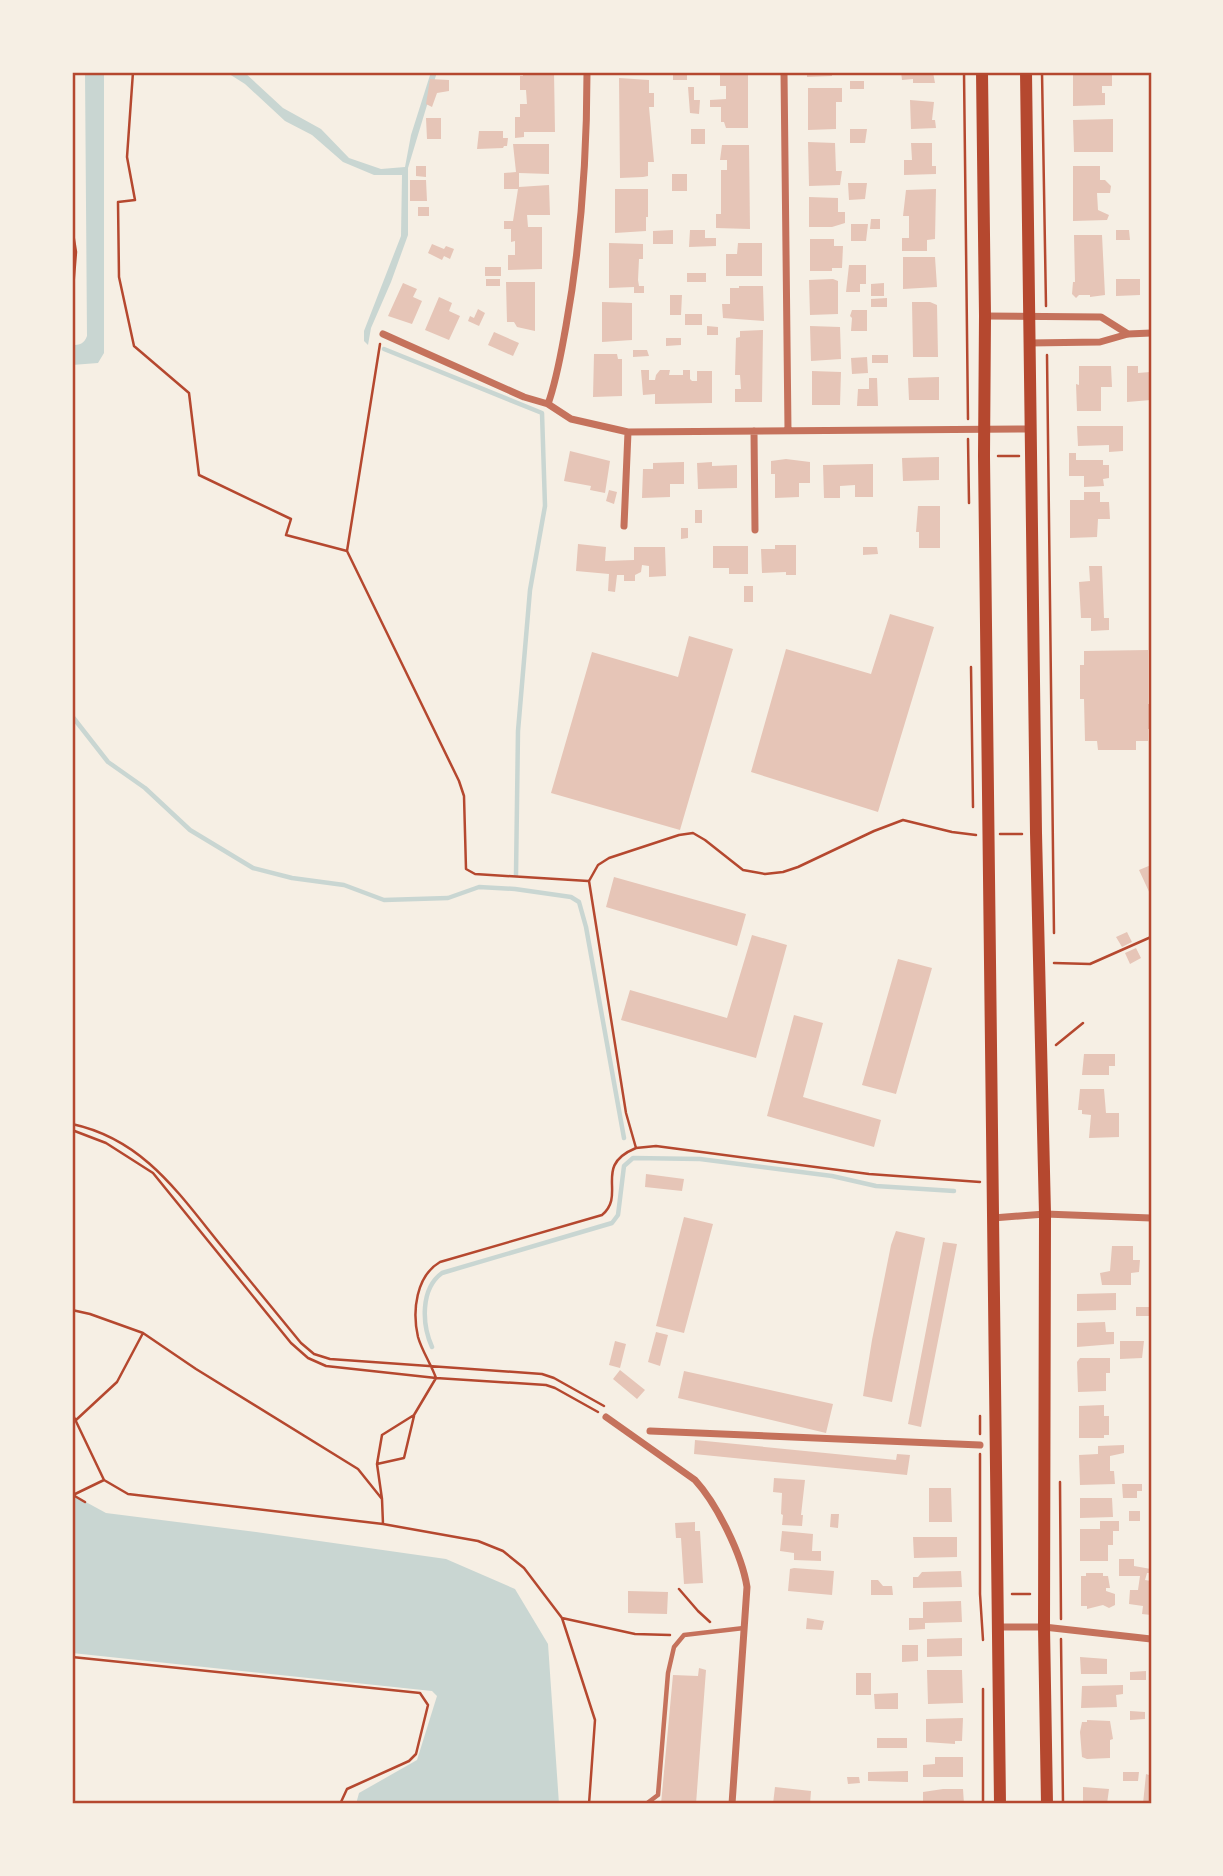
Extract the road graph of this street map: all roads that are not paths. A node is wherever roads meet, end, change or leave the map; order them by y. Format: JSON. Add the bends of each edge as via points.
{"nodes":[{"id":1,"x":587,"y":72,"type":"edge"},
{"id":2,"x":784,"y":72,"type":"edge"},
{"id":3,"x":982,"y":72,"type":"edge"},
{"id":4,"x":1026,"y":72,"type":"edge"},
{"id":5,"x":985,"y":316,"type":"junction"},
{"id":6,"x":1038,"y":316,"type":"junction"},
{"id":7,"x":383,"y":334,"type":"road end"},
{"id":8,"x":1128,"y":334,"type":"junction"},
{"id":9,"x":1151,"y":334,"type":"edge"},
{"id":10,"x":1029,"y":343,"type":"junction"},
{"id":11,"x":548,"y":404,"type":"junction"},
{"id":12,"x":788,"y":429,"type":"junction"},
{"id":13,"x":1030,"y":429,"type":"junction"},
{"id":14,"x":754,"y":431,"type":"junction"},
{"id":15,"x":984,"y":431,"type":"junction"},
{"id":16,"x":628,"y":432,"type":"junction"},
{"id":17,"x":624,"y":526,"type":"dead end"},
{"id":18,"x":755,"y":530,"type":"dead end"},
{"id":19,"x":1045,"y":1214,"type":"junction"},
{"id":20,"x":993,"y":1218,"type":"junction"},
{"id":21,"x":1151,"y":1218,"type":"edge"},
{"id":22,"x":606,"y":1417,"type":"road end"},
{"id":23,"x":650,"y":1431,"type":"dead end"},
{"id":24,"x":980,"y":1445,"type":"dead end"},
{"id":25,"x":999,"y":1627,"type":"junction"},
{"id":26,"x":1044,"y":1627,"type":"junction"},
{"id":27,"x":745,"y":1628,"type":"junction"},
{"id":28,"x":1151,"y":1639,"type":"edge"},
{"id":29,"x":646,"y":1804,"type":"edge"},
{"id":30,"x":733,"y":1804,"type":"edge"},
{"id":31,"x":1000,"y":1804,"type":"edge"},
{"id":32,"x":1047,"y":1804,"type":"edge"}],
"edges":[{"from":1,"to":11,"type":"street","via":[[582,220],[555,386]]},
{"from":2,"to":12,"type":"street"},
{"from":3,"to":5,"type":"main road"},
{"from":4,"to":6,"type":"main road"},
{"from":5,"to":6,"type":"street"},
{"from":5,"to":15,"type":"main road"},
{"from":6,"to":8,"type":"street","via":[[1101,317]]},
{"from":6,"to":10,"type":"main road"},
{"from":7,"to":11,"type":"street"},
{"from":8,"to":9,"type":"street"},
{"from":8,"to":10,"type":"street","via":[[1100,342]]},
{"from":10,"to":13,"type":"main road"},
{"from":11,"to":16,"type":"street","via":[[571,419]]},
{"from":12,"to":14,"type":"street"},
{"from":12,"to":15,"type":"street"},
{"from":13,"to":15,"type":"street"},
{"from":13,"to":19,"type":"main road"},
{"from":14,"to":16,"type":"street"},
{"from":14,"to":18,"type":"street"},
{"from":15,"to":20,"type":"main road"},
{"from":16,"to":17,"type":"street"},
{"from":19,"to":20,"type":"street"},
{"from":19,"to":21,"type":"street"},
{"from":19,"to":26,"type":"main road"},
{"from":20,"to":25,"type":"main road"},
{"from":22,"to":27,"type":"street","via":[[703,1490],[744,1570]]},
{"from":23,"to":24,"type":"street"},
{"from":25,"to":26,"type":"street"},
{"from":25,"to":31,"type":"main road"},
{"from":26,"to":28,"type":"street"},
{"from":26,"to":32,"type":"main road"},
{"from":27,"to":29,"type":"lane","via":[[684,1635],[674,1647],[658,1795]]},
{"from":27,"to":30,"type":"street"}]}
